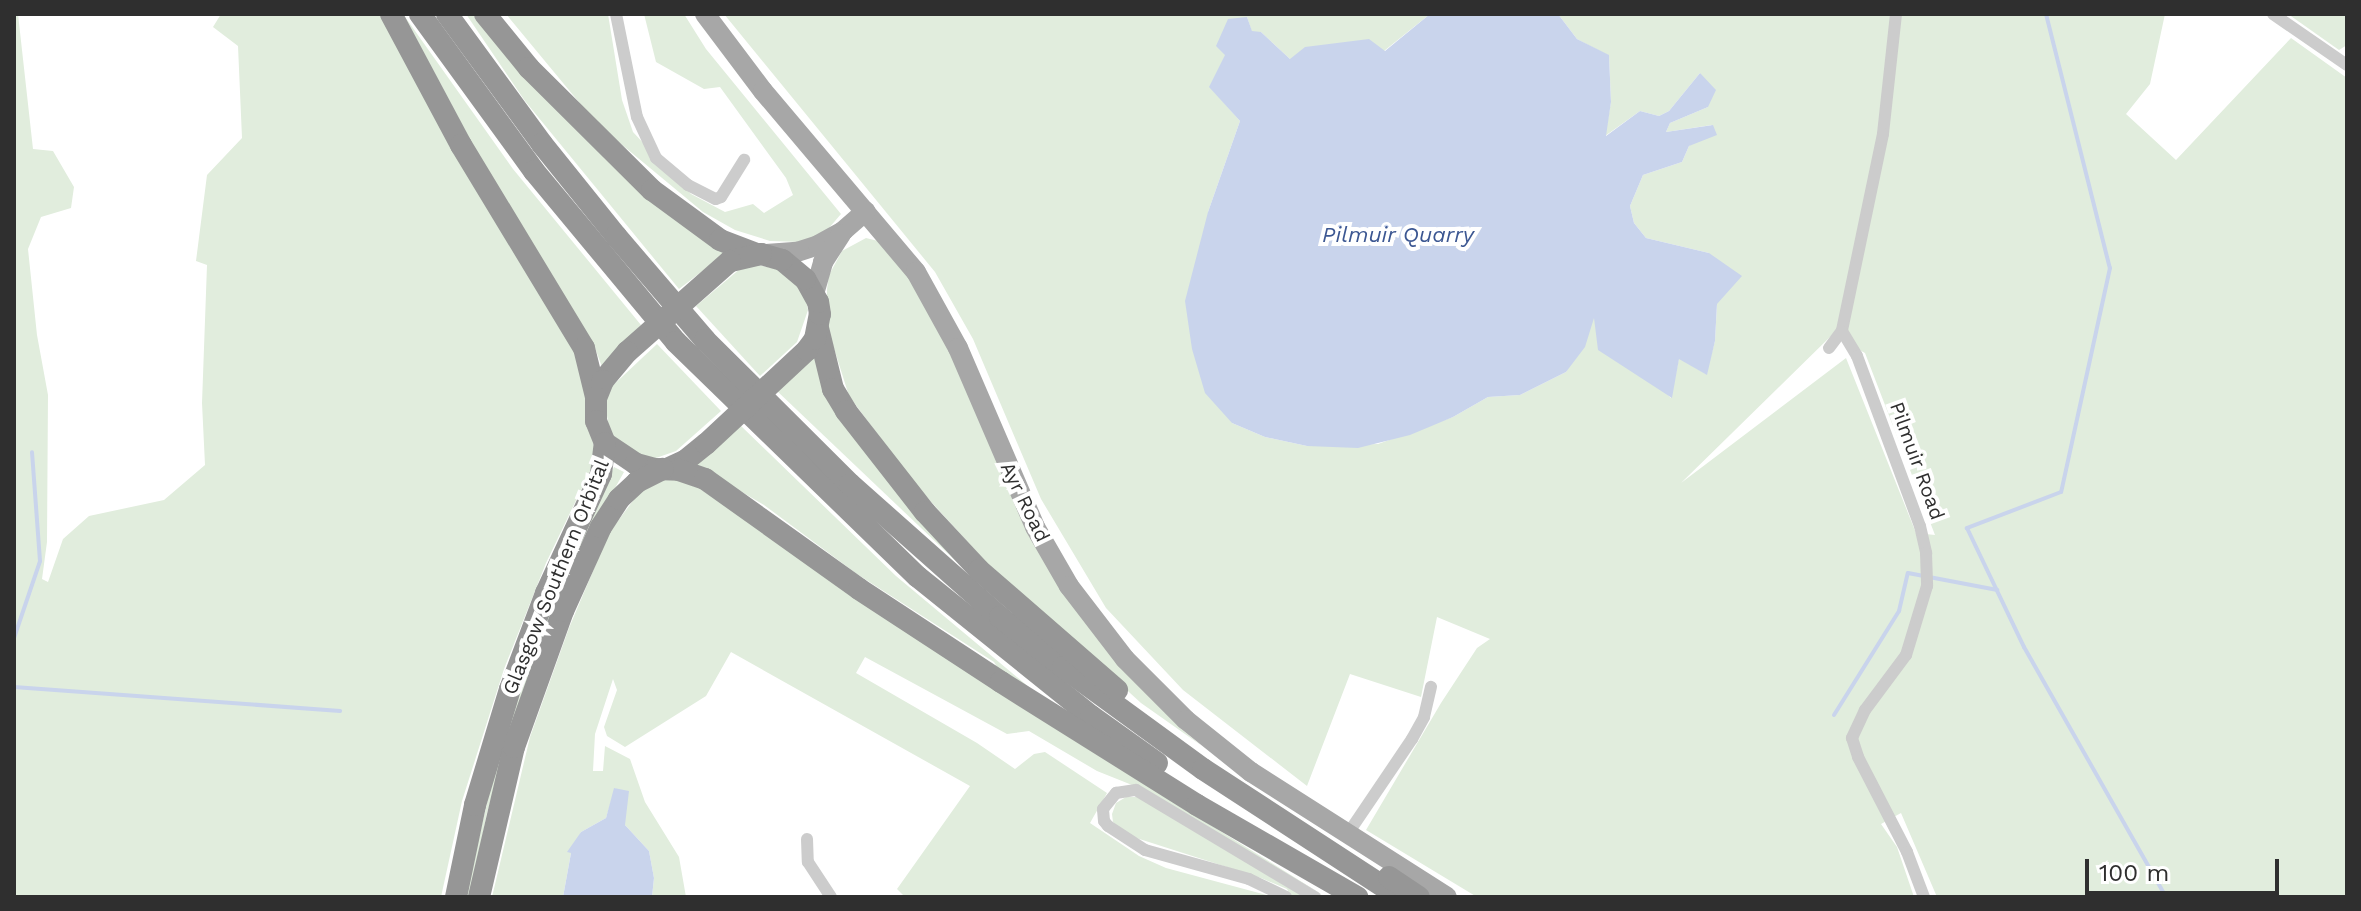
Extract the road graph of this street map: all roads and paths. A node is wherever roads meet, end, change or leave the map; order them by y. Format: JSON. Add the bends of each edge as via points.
{"nodes":[{"id":1,"x":391,"y":14,"type":"edge"},
{"id":2,"x":420,"y":14,"type":"edge"},
{"id":3,"x":447,"y":14,"type":"edge"},
{"id":4,"x":485,"y":14,"type":"edge"},
{"id":5,"x":616,"y":14,"type":"edge"},
{"id":6,"x":705,"y":14,"type":"edge"},
{"id":7,"x":1896,"y":14,"type":"edge"},
{"id":8,"x":2273,"y":14,"type":"edge"},
{"id":9,"x":2347,"y":65,"type":"edge"},
{"id":10,"x":744,"y":160,"type":"dead end"},
{"id":11,"x":866,"y":211,"type":"junction"},
{"id":12,"x":843,"y":231,"type":"junction"},
{"id":13,"x":764,"y":254,"type":"junction"},
{"id":14,"x":814,"y":294,"type":"junction"},
{"id":15,"x":818,"y":328,"type":"junction"},
{"id":16,"x":1842,"y":331,"type":"junction"},
{"id":17,"x":1829,"y":348,"type":"dead end"},
{"id":18,"x":596,"y":398,"type":"junction"},
{"id":19,"x":605,"y":443,"type":"junction"},
{"id":20,"x":665,"y":469,"type":"junction"},
{"id":21,"x":1431,"y":687,"type":"dead end"},
{"id":22,"x":1347,"y":835,"type":"junction"},
{"id":23,"x":807,"y":839,"type":"dead end"},
{"id":24,"x":456,"y":897,"type":"edge"},
{"id":25,"x":479,"y":897,"type":"edge"},
{"id":26,"x":831,"y":897,"type":"edge"},
{"id":27,"x":1286,"y":897,"type":"edge"},
{"id":28,"x":1315,"y":897,"type":"edge"},
{"id":29,"x":1357,"y":897,"type":"edge"},
{"id":30,"x":1399,"y":897,"type":"edge"},
{"id":31,"x":1419,"y":897,"type":"edge"},
{"id":32,"x":1447,"y":897,"type":"edge"},
{"id":33,"x":1924,"y":897,"type":"edge"}],
"edges":[{"from":1,"to":18,"type":"highway","via":[[461,145],[584,348]]},
{"from":2,"to":29,"type":"highway","via":[[534,171],[626,285],[676,342],[876,538],[1091,716]]},
{"from":3,"to":30,"type":"highway","via":[[542,144],[705,340],[850,484],[1063,667],[1203,769]]},
{"from":4,"to":13,"type":"highway","via":[[548,88],[652,190],[720,240],[747,253]]},
{"from":5,"to":10,"type":"street","via":[[637,117],[656,158],[688,185],[716,199]]},
{"from":6,"to":11,"type":"main road","name":"Ayr Road"},
{"from":7,"to":16,"type":"street","via":[[1883,134]]},
{"from":8,"to":9,"type":"street"},
{"from":11,"to":12,"type":"main road"},
{"from":11,"to":22,"type":"main road","name":"Ayr Road","via":[[916,272],[936,306],[1035,527],[1069,586],[1108,638],[1161,698],[1210,741]]},
{"from":12,"to":13,"type":"main road","via":[[809,249]]},
{"from":12,"to":14,"type":"main road","via":[[823,262]]},
{"from":13,"to":14,"type":"highway","via":[[797,271]]},
{"from":13,"to":18,"type":"highway","via":[[730,261],[710,275],[627,352]]},
{"from":14,"to":15,"type":"highway"},
{"from":15,"to":20,"type":"highway","name":"Glasgow Southern Orbital","via":[[807,350],[706,444]]},
{"from":15,"to":31,"type":"highway","via":[[839,400],[925,512],[979,570],[1172,733]]},
{"from":16,"to":17,"type":"street"},
{"from":16,"to":33,"type":"street","name":"Pilmuir Road","via":[[1857,356],[1926,553],[1927,586],[1906,655],[1865,710],[1852,738]]},
{"from":18,"to":19,"type":"highway","via":[[596,421]]},
{"from":19,"to":20,"type":"highway","via":[[626,461]]},
{"from":19,"to":24,"type":"highway","name":"Glasgow Southern Orbital","via":[[601,474],[546,593],[510,689],[475,805]]},
{"from":20,"to":25,"type":"highway","name":"Glasgow Southern Orbital","via":[[637,482],[619,499],[563,611],[514,747]]},
{"from":20,"to":29,"type":"highway","via":[[705,479],[1001,682]]},
{"from":21,"to":22,"type":"street","via":[[1412,739]]},
{"from":22,"to":32,"type":"main road","name":"Ayr Road"},
{"from":23,"to":26,"type":"street","via":[[808,862]]},
{"from":27,"to":28,"type":"street","via":[[1258,882],[1145,850],[1108,826],[1103,809],[1122,789],[1136,790]]}]}
